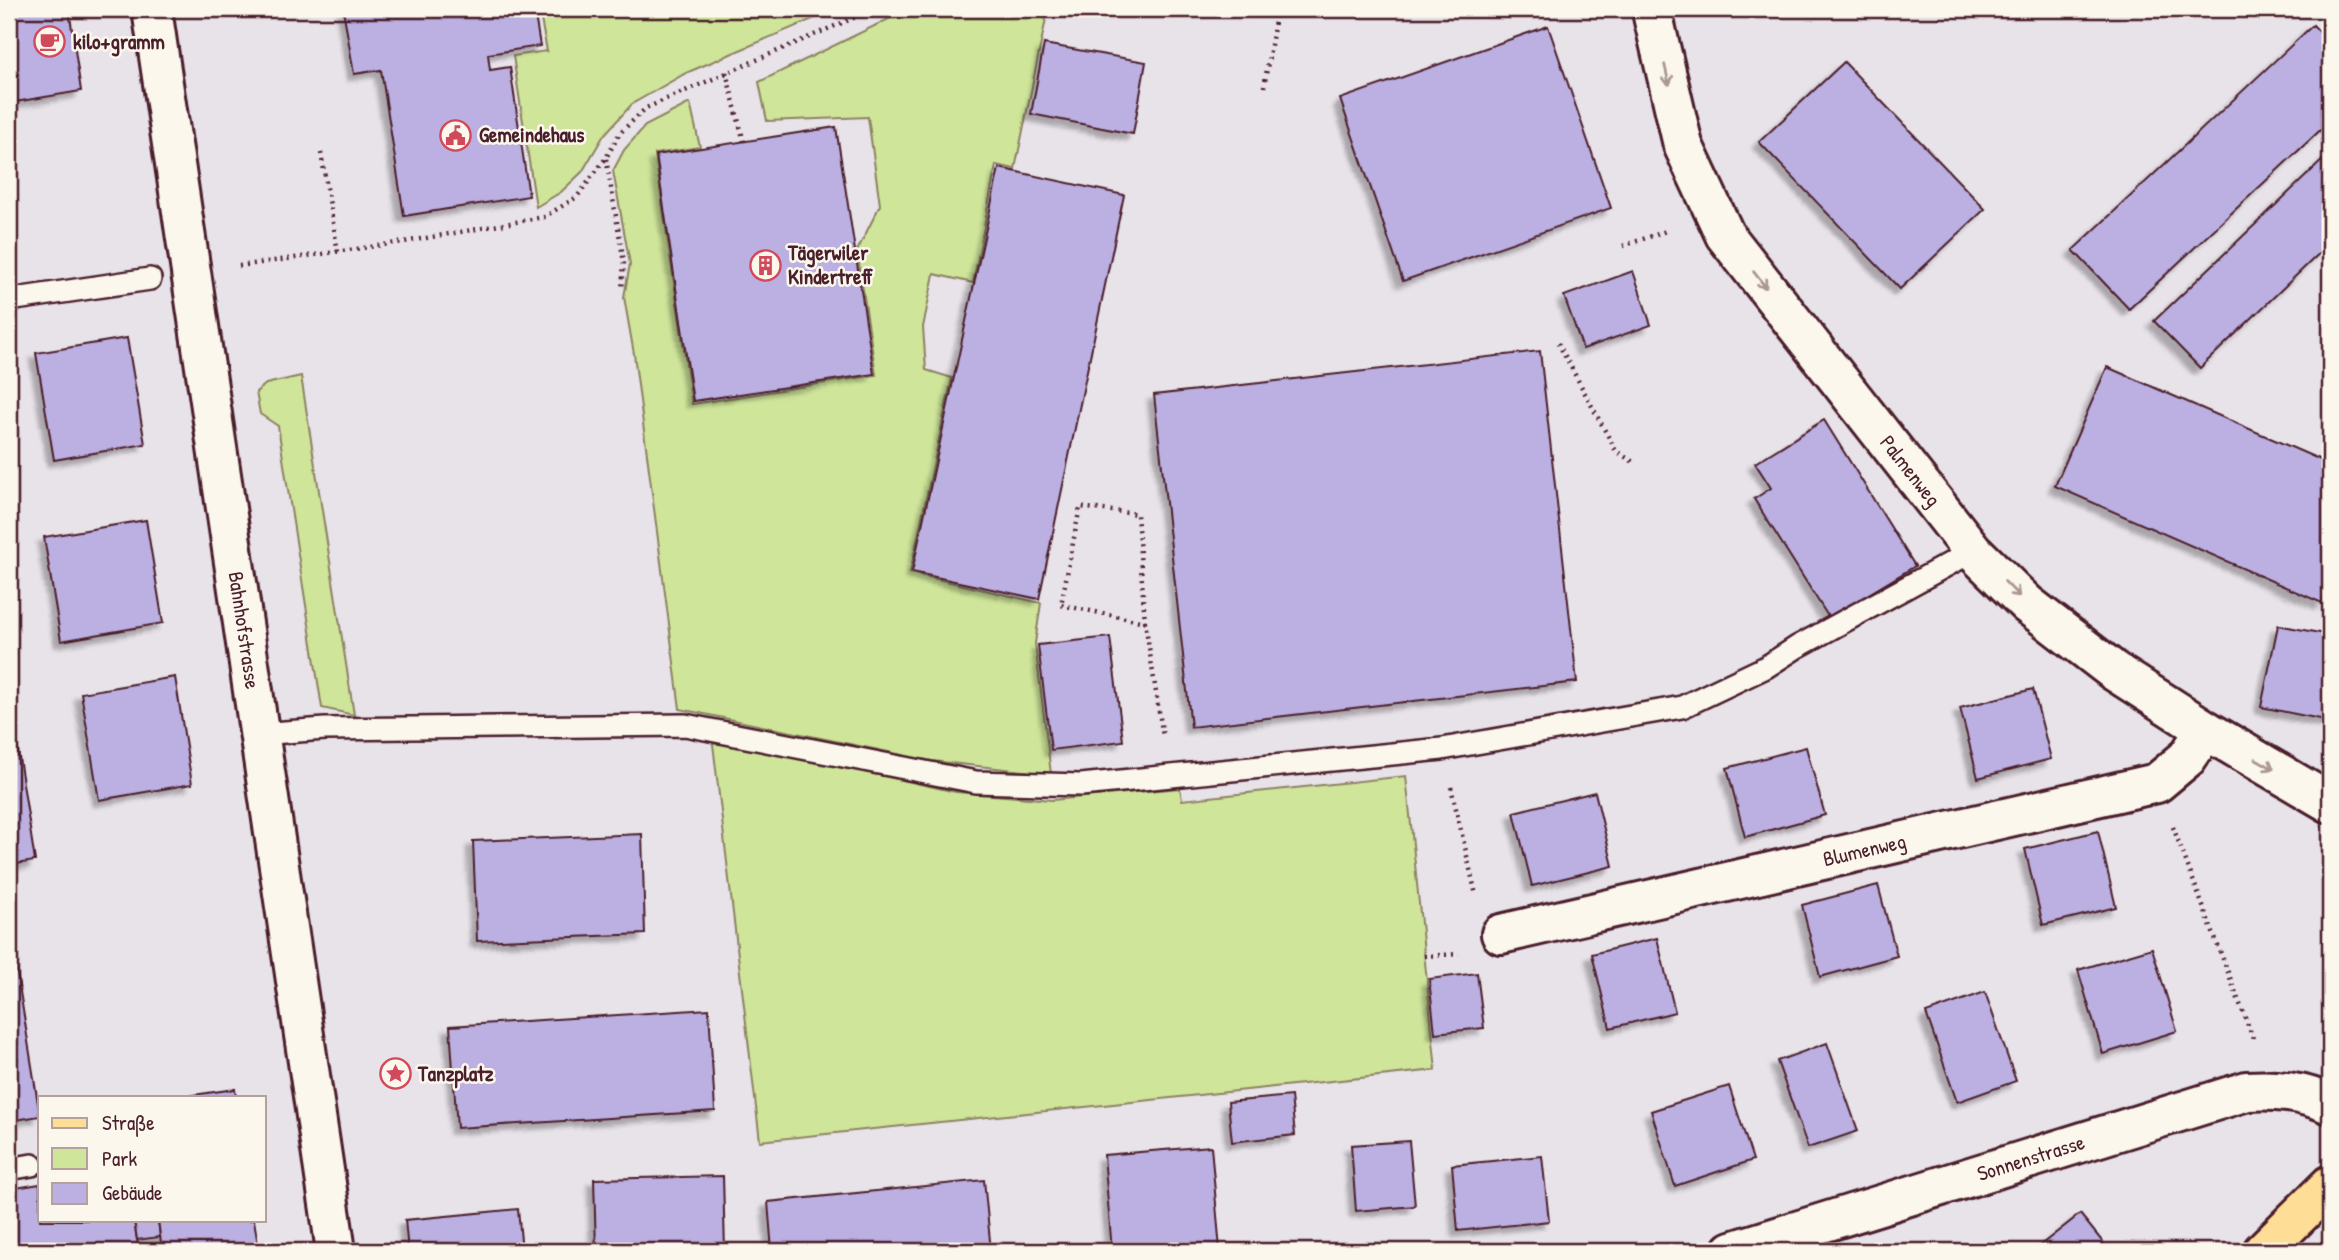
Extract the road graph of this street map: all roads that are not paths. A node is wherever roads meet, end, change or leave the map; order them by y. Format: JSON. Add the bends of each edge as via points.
{"nodes":[{"id":1,"x":152,"y":9,"type":"edge"},
{"id":2,"x":1655,"y":9,"type":"edge"},
{"id":3,"x":150,"y":279,"type":"dead end"},
{"id":4,"x":9,"y":300,"type":"edge"},
{"id":5,"x":1973,"y":551,"type":"junction"},
{"id":6,"x":2206,"y":730,"type":"junction"},
{"id":7,"x":258,"y":734,"type":"junction"},
{"id":8,"x":2330,"y":803,"type":"edge"},
{"id":9,"x":1494,"y":936,"type":"road end"},
{"id":10,"x":2330,"y":1104,"type":"edge"},
{"id":11,"x":33,"y":1166,"type":"dead end"},
{"id":12,"x":9,"y":1169,"type":"edge"},
{"id":13,"x":2330,"y":1185,"type":"edge"},
{"id":14,"x":336,"y":1251,"type":"edge"},
{"id":15,"x":1732,"y":1251,"type":"edge"},
{"id":16,"x":2263,"y":1251,"type":"edge"}],
"edges":[{"from":1,"to":7,"type":"street","name":"Bahnhofstrasse"},
{"from":2,"to":5,"type":"street","name":"Palmenweg","one_way":true,"via":[[1684,145],[1725,235]]},
{"from":3,"to":4,"type":"lane"},
{"from":5,"to":6,"type":"street","name":"Palmenweg","one_way":true,"via":[[2027,604],[2113,671]]},
{"from":5,"to":7,"type":"lane","via":[[1766,667],[1682,707],[1443,749],[1081,785],[976,782],[685,725],[325,729]]},
{"from":6,"to":8,"type":"street","name":"Palmenweg","one_way":true},
{"from":6,"to":9,"type":"street","name":"Blumenweg","via":[[2187,758],[2157,783]]},
{"from":7,"to":14,"type":"street","name":"Bahnhofstrasse"},
{"from":10,"to":15,"type":"street","name":"Sonnenstrasse","via":[[2288,1091],[2247,1091]]},
{"from":11,"to":12,"type":"lane"},
{"from":13,"to":16,"type":"main road"}]}
